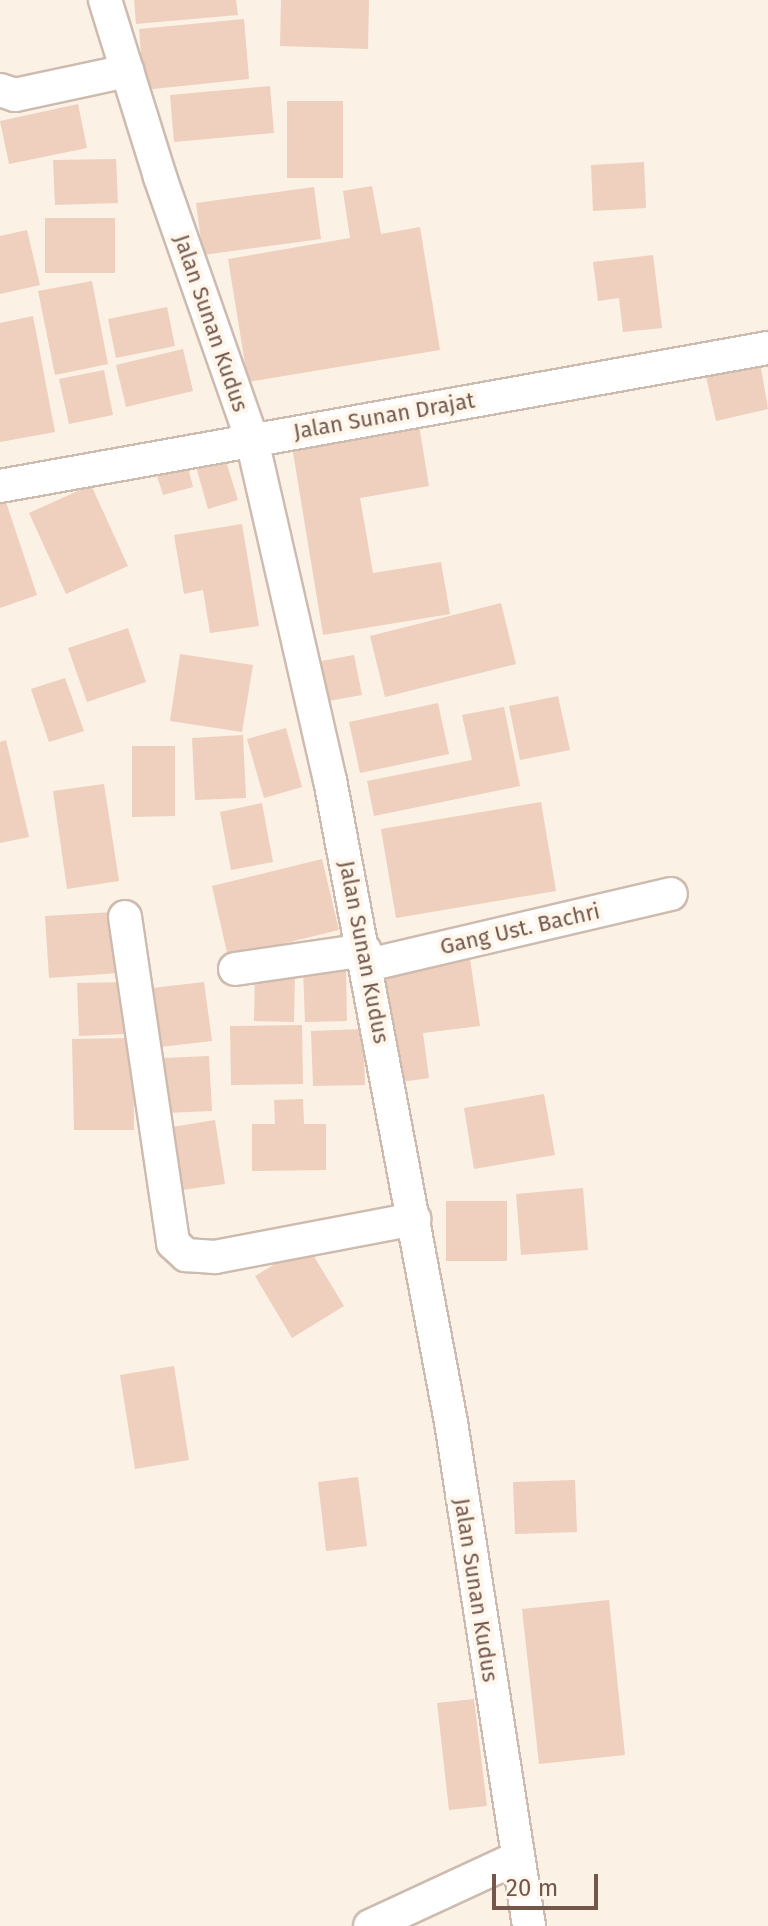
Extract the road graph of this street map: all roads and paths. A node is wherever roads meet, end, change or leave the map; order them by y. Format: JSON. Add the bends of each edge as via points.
{"nodes":[{"id":1,"x":105,"y":0,"type":"edge"},
{"id":2,"x":127,"y":71,"type":"junction"},
{"id":3,"x":0,"y":90,"type":"edge"},
{"id":4,"x":768,"y":348,"type":"edge"},
{"id":5,"x":252,"y":440,"type":"junction"},
{"id":6,"x":0,"y":486,"type":"edge"},
{"id":7,"x":671,"y":894,"type":"dead end"},
{"id":8,"x":125,"y":917,"type":"dead end"},
{"id":9,"x":367,"y":958,"type":"junction"},
{"id":10,"x":235,"y":969,"type":"dead end"},
{"id":11,"x":414,"y":1219,"type":"junction"},
{"id":12,"x":517,"y":1858,"type":"junction"},
{"id":13,"x":370,"y":1926,"type":"edge"},
{"id":14,"x":529,"y":1926,"type":"edge"}],
"edges":[{"from":1,"to":2,"type":"street","name":"Jalan Sunan Kudus"},
{"from":2,"to":3,"type":"street","via":[[15,95]]},
{"from":2,"to":5,"type":"street","name":"Jalan Sunan Kudus"},
{"from":4,"to":5,"type":"street","name":"Jalan Sunan Drajat"},
{"from":5,"to":6,"type":"street","name":"Jalan Sunan Drajat"},
{"from":5,"to":9,"type":"street","name":"Jalan Sunan Kudus"},
{"from":7,"to":9,"type":"street","name":"Gang Ust. Bachri"},
{"from":8,"to":11,"type":"street","via":[[173,1243],[186,1255],[215,1257]]},
{"from":9,"to":10,"type":"street","name":"Gang Ust. Bachri"},
{"from":9,"to":11,"type":"street","name":"Jalan Sunan Kudus"},
{"from":11,"to":12,"type":"street","name":"Jalan Sunan Kudus"},
{"from":12,"to":13,"type":"street"},
{"from":12,"to":14,"type":"street","name":"Jalan Sunan Kudus"}]}
